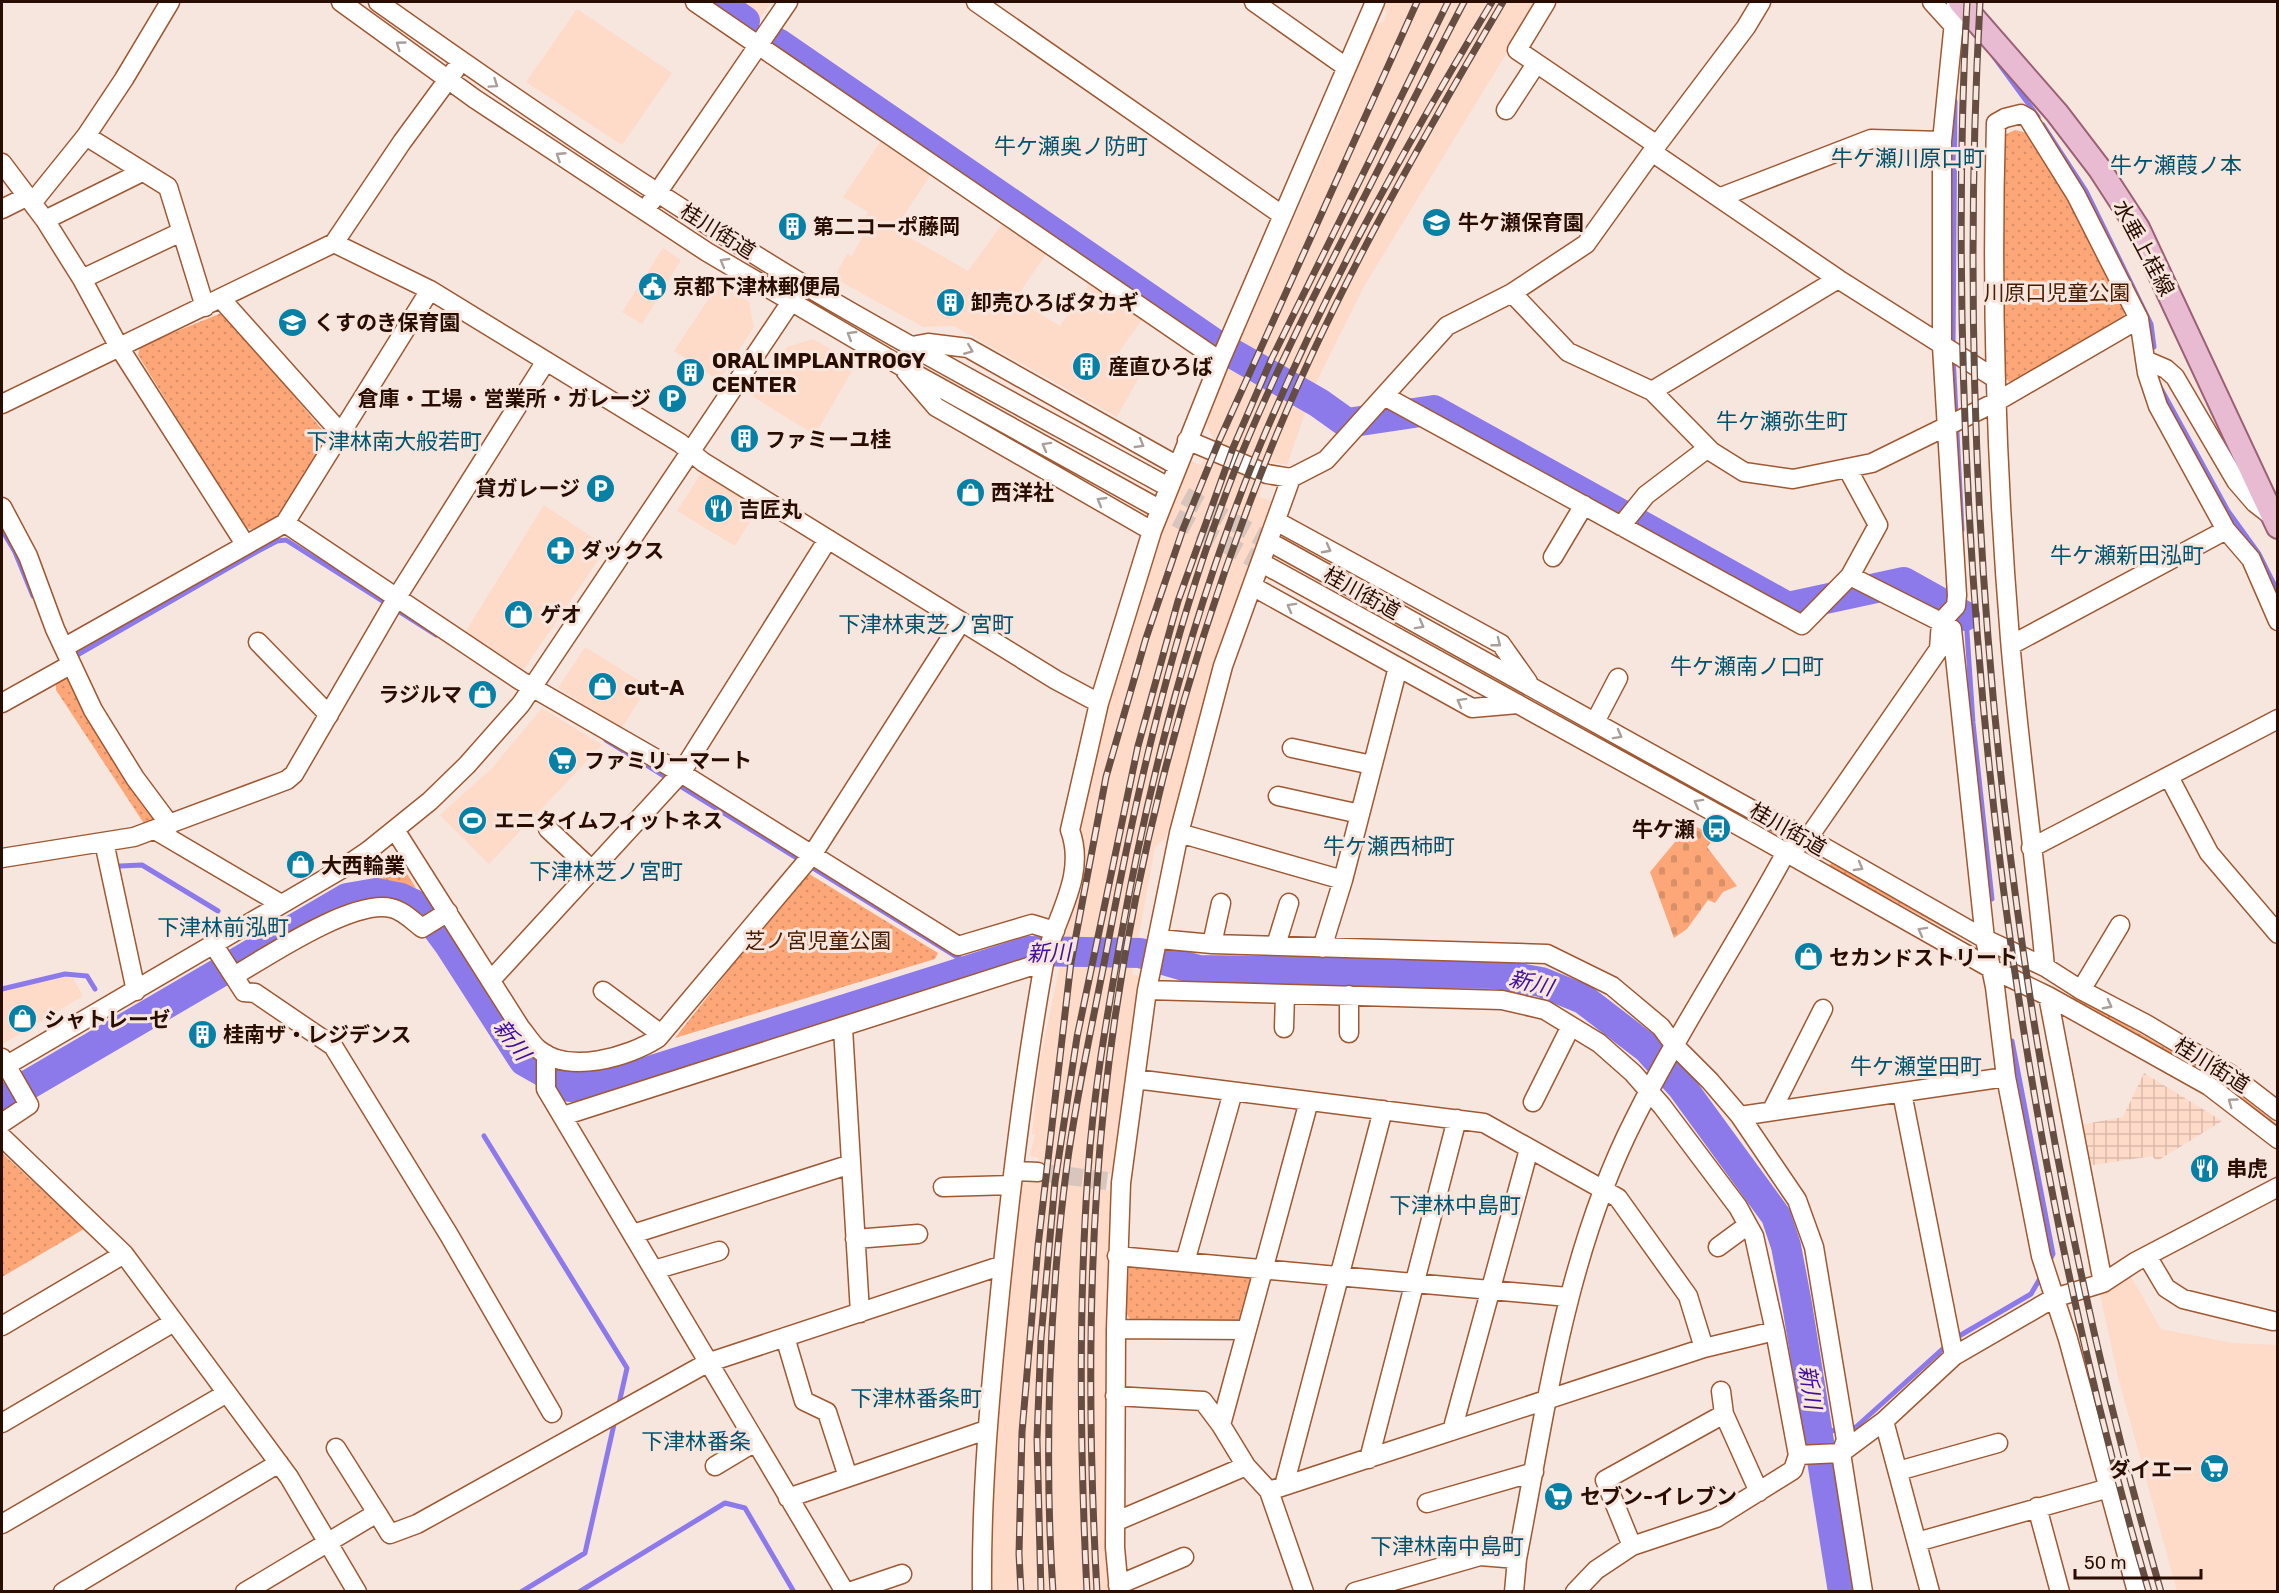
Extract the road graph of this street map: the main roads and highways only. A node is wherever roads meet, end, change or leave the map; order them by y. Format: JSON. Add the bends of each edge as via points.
{"nodes":[{"id":1,"x":1958,"y":2,"type":"edge"},
{"id":2,"x":2275,"y":522,"type":"edge"}],
"edges":[{"from":1,"to":2,"type":"main road","name":"水垂上桂線","via":[[2057,113],[2138,228]]}]}
